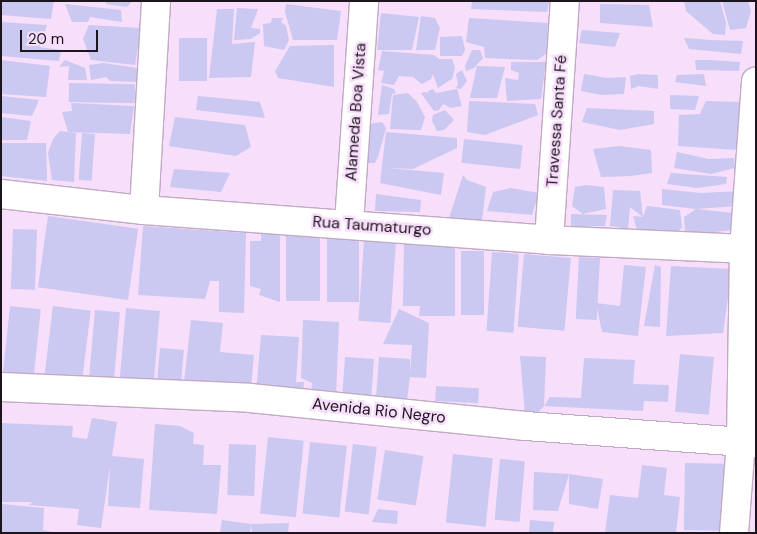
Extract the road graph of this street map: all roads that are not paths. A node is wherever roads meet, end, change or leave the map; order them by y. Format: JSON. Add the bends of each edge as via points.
{"nodes":[{"id":1,"x":156,"y":1,"type":"edge"},
{"id":2,"x":364,"y":1,"type":"edge"},
{"id":3,"x":565,"y":1,"type":"edge"},
{"id":4,"x":756,"y":81,"type":"edge"},
{"id":5,"x":1,"y":194,"type":"edge"},
{"id":6,"x":144,"y":210,"type":"junction"},
{"id":7,"x":349,"y":224,"type":"junction"},
{"id":8,"x":549,"y":240,"type":"junction"},
{"id":9,"x":744,"y":249,"type":"junction"},
{"id":10,"x":1,"y":387,"type":"edge"},
{"id":11,"x":748,"y":442,"type":"edge"},
{"id":12,"x":734,"y":533,"type":"edge"}],
"edges":[{"from":1,"to":6,"type":"street"},
{"from":2,"to":7,"type":"street","name":"Alameda Boa Vista"},
{"from":3,"to":8,"type":"street","name":"Travessa Santa Fé"},
{"from":4,"to":9,"type":"street"},
{"from":5,"to":6,"type":"street","name":"Rua Taumaturgo"},
{"from":6,"to":7,"type":"street","name":"Rua Taumaturgo"},
{"from":7,"to":8,"type":"street","name":"Rua Taumaturgo"},
{"from":8,"to":9,"type":"street","name":"Rua Taumaturgo"},
{"from":9,"to":11,"type":"street"},
{"from":10,"to":11,"type":"street","name":"Avenida Rio Negro","via":[[250,398],[526,426]]},
{"from":11,"to":12,"type":"street"}]}
